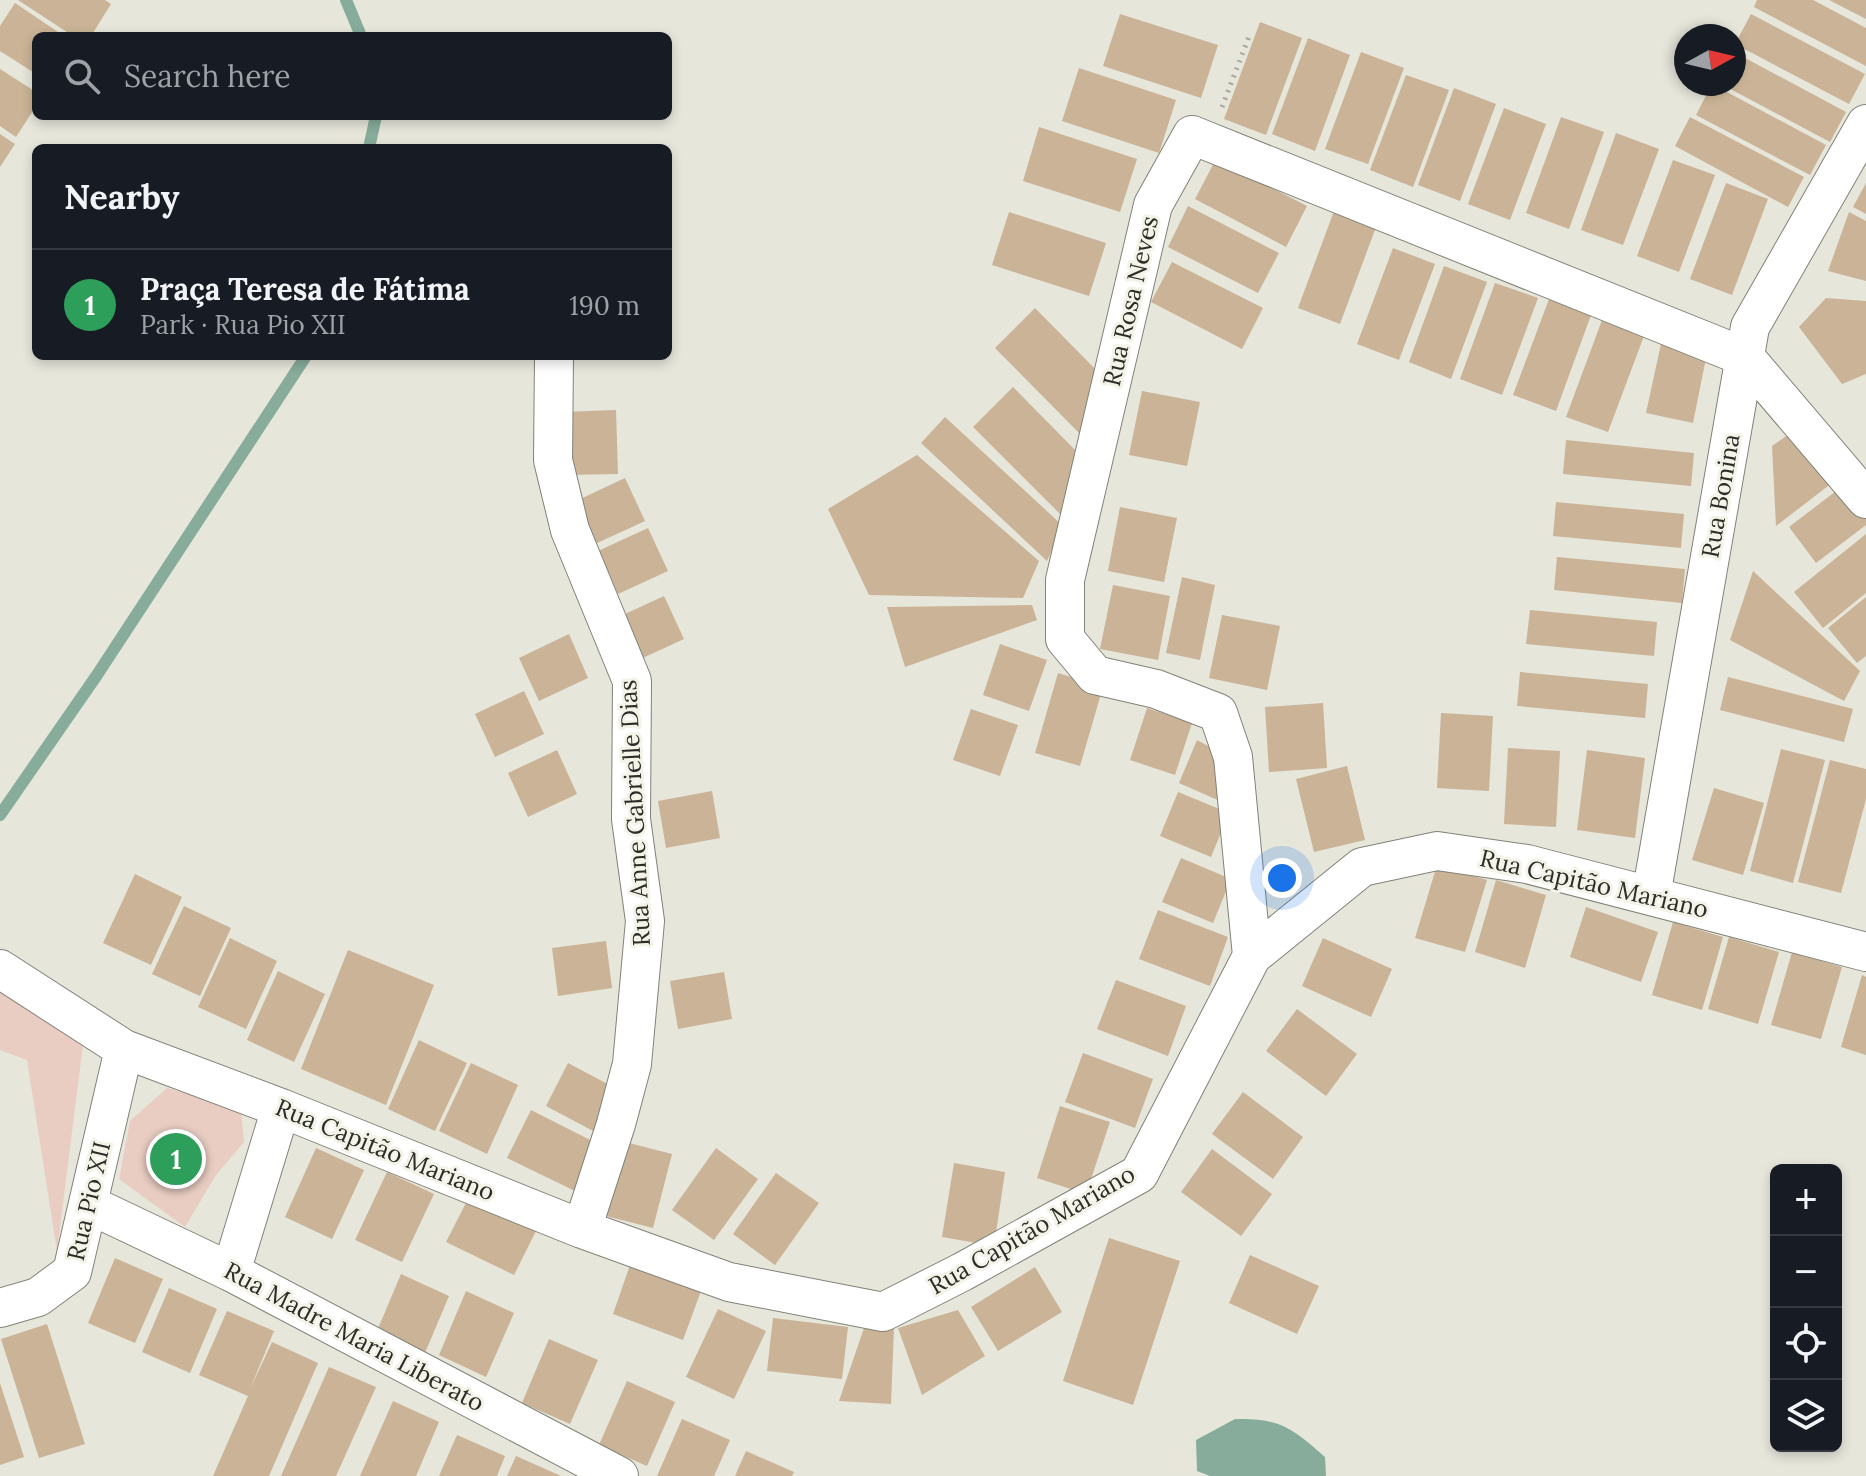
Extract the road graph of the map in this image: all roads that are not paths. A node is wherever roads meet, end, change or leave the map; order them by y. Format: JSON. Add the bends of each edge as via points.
{"nodes":[{"id":1,"x":1866,"y":124,"type":"edge"},
{"id":2,"x":1745,"y":357,"type":"junction"},
{"id":3,"x":554,"y":360,"type":"edge"},
{"id":4,"x":1866,"y":499,"type":"edge"},
{"id":5,"x":1651,"y":896,"type":"junction"},
{"id":6,"x":1866,"y":952,"type":"edge"},
{"id":7,"x":1252,"y":956,"type":"junction"},
{"id":8,"x":0,"y":969,"type":"edge"},
{"id":9,"x":124,"y":1049,"type":"junction"},
{"id":10,"x":281,"y":1108,"type":"junction"},
{"id":11,"x":88,"y":1204,"type":"junction"},
{"id":12,"x":582,"y":1229,"type":"junction"},
{"id":13,"x":231,"y":1272,"type":"junction"},
{"id":14,"x":0,"y":1308,"type":"edge"},
{"id":15,"x":619,"y":1476,"type":"edge"}],
"edges":[{"from":1,"to":2,"type":"street","name":"Rua Bonina","via":[[1750,327]]},
{"from":2,"to":4,"type":"street"},
{"from":2,"to":5,"type":"street","name":"Rua Bonina"},
{"from":2,"to":7,"type":"street","name":"Rua Rosa Neves","via":[[1192,135],[1153,205],[1065,580],[1065,639],[1095,675],[1156,689],[1218,713],[1233,757]]},
{"from":3,"to":12,"type":"street","name":"Rua Anne Gabrielle Dias","via":[[556,474],[570,530],[632,681],[631,819],[645,921],[632,1064]]},
{"from":5,"to":6,"type":"street","name":"Rua Capitão Mariano"},
{"from":5,"to":7,"type":"street","name":"Rua Capitão Mariano","via":[[1527,864],[1437,851],[1362,867]]},
{"from":7,"to":12,"type":"street","name":"Rua Capitão Mariano","via":[[1139,1174],[883,1312],[729,1282]]},
{"from":8,"to":9,"type":"street","name":"Rua Capitão Mariano"},
{"from":9,"to":10,"type":"street","name":"Rua Capitão Mariano"},
{"from":9,"to":11,"type":"street","name":"Rua Pio XII"},
{"from":10,"to":12,"type":"street","name":"Rua Capitão Mariano"},
{"from":10,"to":13,"type":"street"},
{"from":11,"to":13,"type":"street","name":"Rua Madre Maria Liberato"},
{"from":11,"to":14,"type":"street","name":"Rua Pio XII","via":[[72,1272],[38,1297]]},
{"from":13,"to":15,"type":"street","name":"Rua Madre Maria Liberato"}]}
